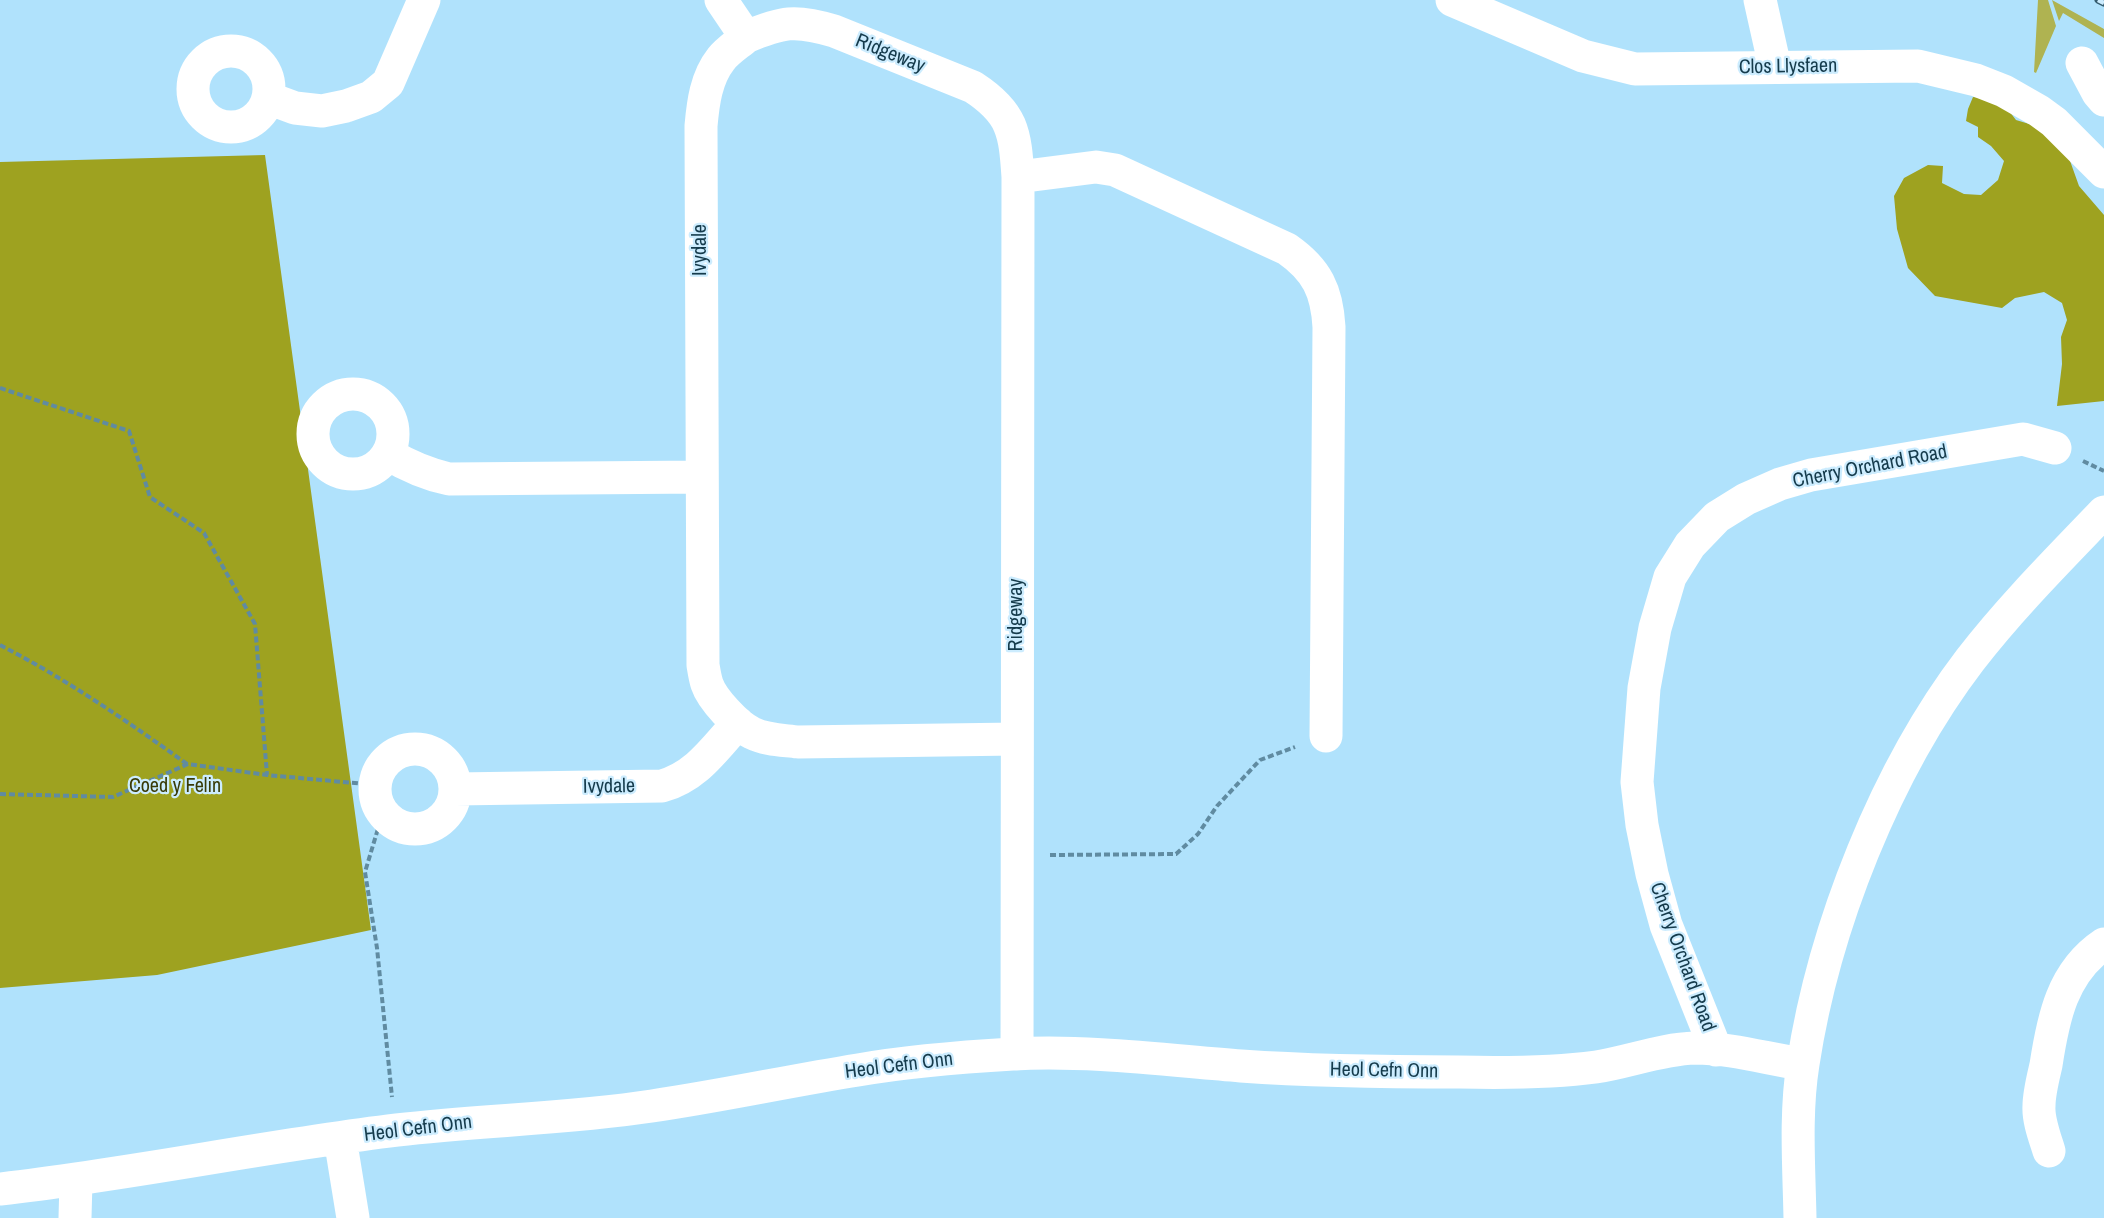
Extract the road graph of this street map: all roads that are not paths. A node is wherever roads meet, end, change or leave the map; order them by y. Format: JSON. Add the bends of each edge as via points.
{"nodes":[{"id":1,"x":424,"y":0,"type":"edge"},
{"id":2,"x":721,"y":0,"type":"edge"},
{"id":3,"x":1452,"y":0,"type":"edge"},
{"id":4,"x":1760,"y":0,"type":"edge"},
{"id":5,"x":746,"y":38,"type":"junction"},
{"id":6,"x":2082,"y":63,"type":"dead end"},
{"id":7,"x":1775,"y":67,"type":"junction"},
{"id":8,"x":268,"y":98,"type":"dead end"},
{"id":9,"x":2104,"y":100,"type":"edge"},
{"id":10,"x":2104,"y":172,"type":"edge"},
{"id":11,"x":1018,"y":177,"type":"junction"},
{"id":12,"x":2055,"y":448,"type":"dead end"},
{"id":13,"x":388,"y":454,"type":"dead end"},
{"id":14,"x":702,"y":477,"type":"junction"},
{"id":15,"x":2100,"y":523,"type":"edge"},
{"id":16,"x":738,"y":723,"type":"junction"},
{"id":17,"x":1326,"y":736,"type":"road end"},
{"id":18,"x":1017,"y":739,"type":"junction"},
{"id":19,"x":455,"y":789,"type":"junction"},
{"id":20,"x":2104,"y":944,"type":"edge"},
{"id":21,"x":1716,"y":1050,"type":"junction"},
{"id":22,"x":1017,"y":1054,"type":"junction"},
{"id":23,"x":1803,"y":1064,"type":"junction"},
{"id":24,"x":340,"y":1138,"type":"junction"},
{"id":25,"x":2049,"y":1151,"type":"dead end"},
{"id":26,"x":76,"y":1181,"type":"junction"},
{"id":27,"x":0,"y":1190,"type":"edge"},
{"id":28,"x":75,"y":1218,"type":"edge"},
{"id":29,"x":352,"y":1218,"type":"edge"},
{"id":30,"x":1800,"y":1218,"type":"edge"}],
"edges":[{"from":1,"to":8,"type":"street","via":[[388,83],[371,97],[322,111],[295,108]]},
{"from":2,"to":5,"type":"street"},
{"from":3,"to":7,"type":"street","name":"Clos Llysfaen","via":[[1583,56],[1635,69]]},
{"from":4,"to":7,"type":"street"},
{"from":5,"to":11,"type":"street","name":"Ridgeway","via":[[791,22],[812,24],[973,87],[992,99],[1006,117],[1016,140]]},
{"from":5,"to":14,"type":"street","name":"Ivydale","via":[[721,59],[703,99]]},
{"from":6,"to":9,"type":"street"},
{"from":7,"to":10,"type":"street","name":"Clos Llysfaen","via":[[1918,66],[1976,80],[2039,111]]},
{"from":11,"to":17,"type":"street","via":[[1096,167],[1115,170],[1287,249],[1304,261],[1318,280],[1328,304],[1329,327]]},
{"from":11,"to":18,"type":"street","name":"Ridgeway"},
{"from":12,"to":21,"type":"street","name":"Cherry Orchard Road","via":[[2023,439],[1811,475],[1780,484],[1717,517],[1690,545],[1670,577],[1644,688],[1636,783],[1652,874],[1666,925]]},
{"from":13,"to":14,"type":"street","via":[[429,475],[448,479]]},
{"from":14,"to":16,"type":"street","name":"Ivydale","via":[[703,665],[707,686]]},
{"from":15,"to":23,"type":"street","via":[[2034,585],[1970,661],[1911,751],[1848,891],[1816,1002]]},
{"from":16,"to":18,"type":"street","name":"Ivydale","via":[[771,739],[798,742]]},
{"from":16,"to":19,"type":"street","name":"Ivydale","via":[[696,769],[679,781],[662,786]]},
{"from":18,"to":22,"type":"street","name":"Ridgeway"},
{"from":19,"to":19,"type":"street","via":[[452,773],[433,753],[412,749],[398,753],[379,772],[379,799],[393,822],[405,828],[433,825],[447,813]]},
{"from":20,"to":25,"type":"street","via":[[2078,968],[2062,994],[2053,1021],[2038,1108]]},
{"from":21,"to":22,"type":"street","name":"Heol Cefn Onn","via":[[1671,1051],[1569,1070],[1480,1072],[1281,1068],[1061,1053]]},
{"from":21,"to":23,"type":"street","name":"Heol Cefn Onn"},
{"from":22,"to":24,"type":"street","name":"Heol Cefn Onn","via":[[926,1060],[651,1106]]},
{"from":23,"to":30,"type":"street","via":[[1799,1105]]},
{"from":24,"to":26,"type":"street","name":"Heol Cefn Onn"},
{"from":24,"to":29,"type":"street"},
{"from":26,"to":27,"type":"street","name":"Heol Cefn Onn"},
{"from":26,"to":28,"type":"street"}]}
